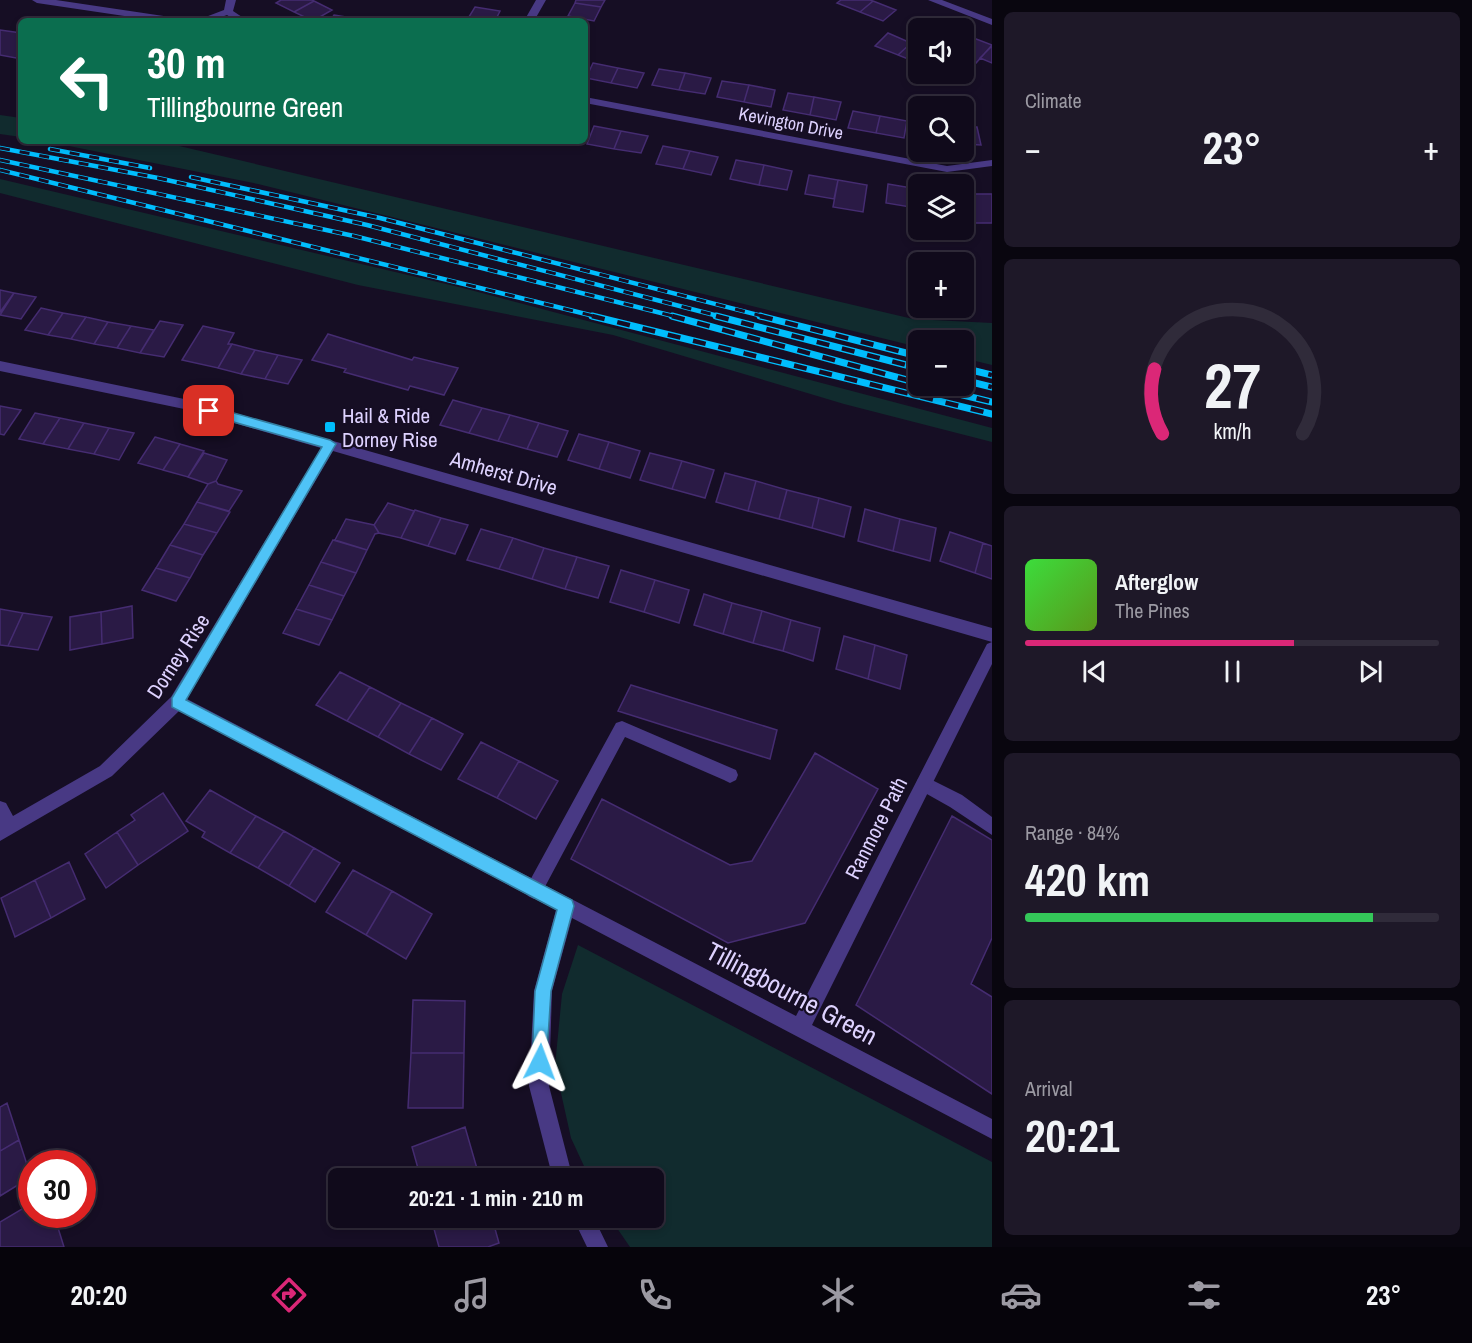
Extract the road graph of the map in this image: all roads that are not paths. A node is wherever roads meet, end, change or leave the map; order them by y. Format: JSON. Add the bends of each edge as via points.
{"nodes":[{"id":1,"x":37,"y":0,"type":"edge"},
{"id":2,"x":231,"y":0,"type":"edge"},
{"id":3,"x":541,"y":0,"type":"edge"},
{"id":4,"x":933,"y":0,"type":"edge"},
{"id":5,"x":228,"y":12,"type":"junction"},
{"id":6,"x":157,"y":18,"type":"edge"},
{"id":7,"x":209,"y":18,"type":"edge"},
{"id":8,"x":238,"y":18,"type":"edge"},
{"id":9,"x":531,"y":18,"type":"edge"},
{"id":10,"x":992,"y":22,"type":"edge"},
{"id":11,"x":588,"y":101,"type":"edge"},
{"id":12,"x":992,"y":163,"type":"edge"},
{"id":13,"x":0,"y":366,"type":"edge"},
{"id":14,"x":330,"y":444,"type":"junction"},
{"id":15,"x":992,"y":635,"type":"edge"},
{"id":16,"x":992,"y":648,"type":"edge"},
{"id":17,"x":177,"y":702,"type":"junction"},
{"id":18,"x":730,"y":775,"type":"dead end"},
{"id":19,"x":924,"y":784,"type":"junction"},
{"id":20,"x":0,"y":809,"type":"edge"},
{"id":21,"x":992,"y":827,"type":"edge"},
{"id":22,"x":5,"y":830,"type":"edge"},
{"id":23,"x":534,"y":890,"type":"junction"},
{"id":24,"x":566,"y":906,"type":"junction"},
{"id":25,"x":800,"y":1028,"type":"junction"},
{"id":26,"x":992,"y":1129,"type":"edge"},
{"id":27,"x":560,"y":1168,"type":"edge"},
{"id":28,"x":588,"y":1228,"type":"edge"},
{"id":29,"x":598,"y":1247,"type":"edge"}],
"edges":[{"from":1,"to":6,"type":"street"},
{"from":2,"to":5,"type":"street"},
{"from":3,"to":9,"type":"street"},
{"from":4,"to":10,"type":"street"},
{"from":5,"to":7,"type":"street"},
{"from":5,"to":8,"type":"street"},
{"from":11,"to":12,"type":"street","name":"Kevington Drive","via":[[947,169]]},
{"from":13,"to":14,"type":"street","name":"Amherst Drive","via":[[189,405]]},
{"from":14,"to":15,"type":"street","name":"Amherst Drive"},
{"from":14,"to":17,"type":"street","name":"Dorney Rise"},
{"from":16,"to":19,"type":"street","name":"Ranmore Path"},
{"from":17,"to":22,"type":"street","name":"Dorney Rise","via":[[106,771]]},
{"from":17,"to":23,"type":"street","name":"Tillingbourne Green"},
{"from":18,"to":23,"type":"street","via":[[622,728]]},
{"from":19,"to":21,"type":"street"},
{"from":19,"to":25,"type":"street","name":"Ranmore Path"},
{"from":20,"to":22,"type":"street"},
{"from":23,"to":24,"type":"street","name":"Tillingbourne Green"},
{"from":24,"to":25,"type":"street","name":"Tillingbourne Green"},
{"from":24,"to":27,"type":"street","via":[[543,991],[539,1086]]},
{"from":25,"to":26,"type":"street","name":"Tillingbourne Green"},
{"from":28,"to":29,"type":"street"}]}
